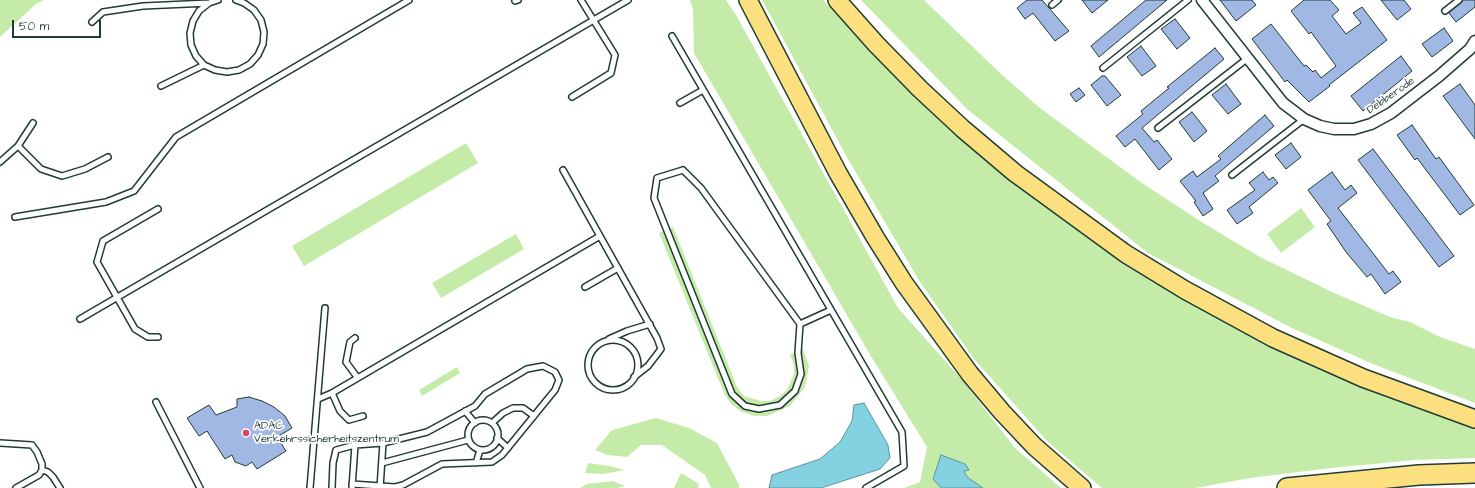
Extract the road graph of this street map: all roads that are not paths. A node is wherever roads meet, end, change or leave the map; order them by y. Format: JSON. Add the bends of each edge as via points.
{"nodes":[{"id":1,"x":218,"y":0,"type":"edge"},
{"id":2,"x":236,"y":0,"type":"edge"},
{"id":3,"x":409,"y":0,"type":"edge"},
{"id":4,"x":582,"y":0,"type":"edge"},
{"id":5,"x":628,"y":0,"type":"edge"},
{"id":6,"x":740,"y":0,"type":"edge"},
{"id":7,"x":748,"y":0,"type":"edge"},
{"id":8,"x":837,"y":0,"type":"edge"},
{"id":9,"x":1058,"y":0,"type":"edge"},
{"id":10,"x":1188,"y":0,"type":"edge"},
{"id":11,"x":1202,"y":0,"type":"edge"},
{"id":12,"x":1459,"y":0,"type":"edge"},
{"id":13,"x":209,"y":3,"type":"junction"},
{"id":14,"x":1052,"y":5,"type":"dead end"},
{"id":15,"x":1445,"y":11,"type":"dead end"},
{"id":16,"x":593,"y":20,"type":"junction"},
{"id":17,"x":92,"y":22,"type":"dead end"},
{"id":18,"x":672,"y":36,"type":"dead end"},
{"id":19,"x":767,"y":38,"type":"junction"},
{"id":20,"x":1475,"y":41,"type":"edge"},
{"id":21,"x":1248,"y":58,"type":"junction"},
{"id":22,"x":204,"y":65,"type":"junction"},
{"id":23,"x":1104,"y":68,"type":"dead end"},
{"id":24,"x":161,"y":86,"type":"dead end"},
{"id":25,"x":703,"y":90,"type":"junction"},
{"id":26,"x":572,"y":97,"type":"dead end"},
{"id":27,"x":680,"y":103,"type":"dead end"},
{"id":28,"x":1304,"y":119,"type":"junction"},
{"id":29,"x":33,"y":122,"type":"dead end"},
{"id":30,"x":1158,"y":128,"type":"dead end"},
{"id":31,"x":18,"y":146,"type":"junction"},
{"id":32,"x":108,"y":157,"type":"dead end"},
{"id":33,"x":0,"y":162,"type":"edge"},
{"id":34,"x":563,"y":170,"type":"dead end"},
{"id":35,"x":1232,"y":175,"type":"dead end"},
{"id":36,"x":158,"y":209,"type":"dead end"},
{"id":37,"x":16,"y":217,"type":"dead end"},
{"id":38,"x":600,"y":236,"type":"junction"},
{"id":39,"x":618,"y":268,"type":"junction"},
{"id":40,"x":585,"y":287,"type":"dead end"},
{"id":41,"x":117,"y":298,"type":"junction"},
{"id":42,"x":325,"y":308,"type":"dead end"},
{"id":43,"x":831,"y":310,"type":"junction"},
{"id":44,"x":80,"y":319,"type":"dead end"},
{"id":45,"x":650,"y":324,"type":"junction"},
{"id":46,"x":800,"y":324,"type":"junction"},
{"id":47,"x":158,"y":337,"type":"dead end"},
{"id":48,"x":355,"y":338,"type":"dead end"},
{"id":49,"x":606,"y":341,"type":"junction"},
{"id":50,"x":634,"y":377,"type":"junction"},
{"id":51,"x":357,"y":378,"type":"junction"},
{"id":52,"x":332,"y":393,"type":"junction"},
{"id":53,"x":318,"y":400,"type":"junction"},
{"id":54,"x":156,"y":402,"type":"dead end"},
{"id":55,"x":466,"y":412,"type":"junction"},
{"id":56,"x":363,"y":416,"type":"dead end"},
{"id":57,"x":534,"y":416,"type":"junction"},
{"id":58,"x":1475,"y":419,"type":"edge"},
{"id":59,"x":475,"y":423,"type":"junction"},
{"id":60,"x":492,"y":424,"type":"junction"},
{"id":61,"x":497,"y":438,"type":"junction"},
{"id":62,"x":468,"y":440,"type":"junction"},
{"id":63,"x":383,"y":443,"type":"junction"},
{"id":64,"x":0,"y":444,"type":"edge"},
{"id":65,"x":355,"y":445,"type":"junction"},
{"id":66,"x":508,"y":448,"type":"junction"},
{"id":67,"x":480,"y":450,"type":"junction"},
{"id":68,"x":382,"y":463,"type":"junction"},
{"id":69,"x":476,"y":463,"type":"junction"},
{"id":70,"x":42,"y":470,"type":"junction"},
{"id":71,"x":1475,"y":473,"type":"edge"},
{"id":72,"x":352,"y":486,"type":"edge"},
{"id":73,"x":380,"y":487,"type":"edge"},
{"id":74,"x":16,"y":488,"type":"edge"},
{"id":75,"x":60,"y":488,"type":"edge"},
{"id":76,"x":200,"y":488,"type":"edge"},
{"id":77,"x":310,"y":488,"type":"edge"},
{"id":78,"x":332,"y":488,"type":"edge"},
{"id":79,"x":866,"y":488,"type":"edge"},
{"id":80,"x":1082,"y":488,"type":"edge"},
{"id":81,"x":1287,"y":488,"type":"edge"}],
"edges":[{"from":1,"to":13,"type":"lane"},
{"from":2,"to":22,"type":"lane","via":[[254,10],[261,20],[263,44],[258,55],[250,64],[239,70],[227,72]]},
{"from":3,"to":37,"type":"lane","via":[[176,137],[134,190],[106,202]]},
{"from":4,"to":16,"type":"lane"},
{"from":5,"to":16,"type":"lane"},
{"from":6,"to":19,"type":"highway"},
{"from":7,"to":19,"type":"highway"},
{"from":8,"to":58,"type":"highway","via":[[876,44],[963,129],[1015,173],[1126,254],[1273,338],[1363,378]]},
{"from":9,"to":14,"type":"lane"},
{"from":10,"to":23,"type":"lane"},
{"from":11,"to":21,"type":"street","name":"Debberode"},
{"from":12,"to":15,"type":"lane"},
{"from":13,"to":17,"type":"lane","via":[[143,6],[103,12]]},
{"from":13,"to":22,"type":"lane","via":[[196,16],[190,33],[194,50]]},
{"from":16,"to":26,"type":"lane","via":[[615,55],[611,73]]},
{"from":16,"to":41,"type":"lane"},
{"from":18,"to":25,"type":"lane"},
{"from":19,"to":80,"type":"highway","via":[[838,173],[904,283],[970,374],[1002,412],[1034,446]]},
{"from":20,"to":28,"type":"street","name":"Debberode","via":[[1470,49],[1439,76],[1391,113],[1371,124],[1334,129]]},
{"from":21,"to":28,"type":"street","name":"Debberode","via":[[1283,103]]},
{"from":21,"to":30,"type":"lane"},
{"from":22,"to":24,"type":"lane"},
{"from":25,"to":27,"type":"lane"},
{"from":25,"to":43,"type":"lane"},
{"from":28,"to":35,"type":"lane"},
{"from":29,"to":31,"type":"lane"},
{"from":31,"to":32,"type":"lane","via":[[40,169],[62,176],[85,169]]},
{"from":31,"to":33,"type":"lane"},
{"from":34,"to":38,"type":"lane"},
{"from":36,"to":41,"type":"lane","via":[[103,241],[97,262]]},
{"from":38,"to":39,"type":"lane"},
{"from":38,"to":51,"type":"lane"},
{"from":39,"to":40,"type":"lane"},
{"from":39,"to":45,"type":"lane"},
{"from":41,"to":44,"type":"lane"},
{"from":41,"to":47,"type":"lane","via":[[134,329],[148,337]]},
{"from":42,"to":53,"type":"lane"},
{"from":43,"to":46,"type":"lane"},
{"from":43,"to":79,"type":"lane","via":[[902,432],[904,466]]},
{"from":45,"to":49,"type":"lane"},
{"from":45,"to":50,"type":"lane","via":[[661,349],[648,366]]},
{"from":46,"to":46,"type":"lane","via":[[798,353],[801,374],[795,391],[780,405],[759,409],[745,406],[732,394],[654,198],[657,178],[683,170],[701,188]]},
{"from":48,"to":51,"type":"lane","via":[[350,342],[346,362]]},
{"from":49,"to":50,"type":"lane","via":[[622,342],[635,353],[637,369]]},
{"from":49,"to":50,"type":"lane","via":[[598,344],[589,357],[588,365],[593,380],[599,386],[615,390],[623,388]]},
{"from":51,"to":52,"type":"lane"},
{"from":52,"to":53,"type":"lane"},
{"from":52,"to":56,"type":"lane","via":[[340,411],[350,420]]},
{"from":53,"to":77,"type":"lane"},
{"from":54,"to":76,"type":"lane"},
{"from":55,"to":57,"type":"lane","via":[[485,394],[527,369],[543,366],[555,372],[559,380],[555,390]]},
{"from":55,"to":59,"type":"lane"},
{"from":55,"to":63,"type":"lane","via":[[427,432]]},
{"from":57,"to":60,"type":"lane","via":[[523,408],[514,408],[503,413]]},
{"from":57,"to":66,"type":"lane"},
{"from":59,"to":60,"type":"lane","via":[[483,420]]},
{"from":59,"to":62,"type":"lane","via":[[469,430]]},
{"from":60,"to":61,"type":"lane","via":[[497,430]]},
{"from":61,"to":66,"type":"lane"},
{"from":61,"to":67,"type":"lane","via":[[492,446]]},
{"from":62,"to":67,"type":"lane"},
{"from":62,"to":68,"type":"lane"},
{"from":63,"to":65,"type":"lane"},
{"from":63,"to":68,"type":"lane"},
{"from":64,"to":70,"type":"lane","via":[[32,445],[42,464]]},
{"from":65,"to":72,"type":"lane"},
{"from":65,"to":78,"type":"lane","via":[[336,450]]},
{"from":66,"to":69,"type":"lane","via":[[492,462]]},
{"from":67,"to":69,"type":"lane"},
{"from":68,"to":73,"type":"lane"},
{"from":69,"to":73,"type":"lane","via":[[442,464],[403,485]]},
{"from":70,"to":74,"type":"lane","via":[[39,475]]},
{"from":70,"to":75,"type":"lane","via":[[54,477]]},
{"from":71,"to":81,"type":"highway","via":[[1411,476]]},
{"from":72,"to":73,"type":"lane"}]}
